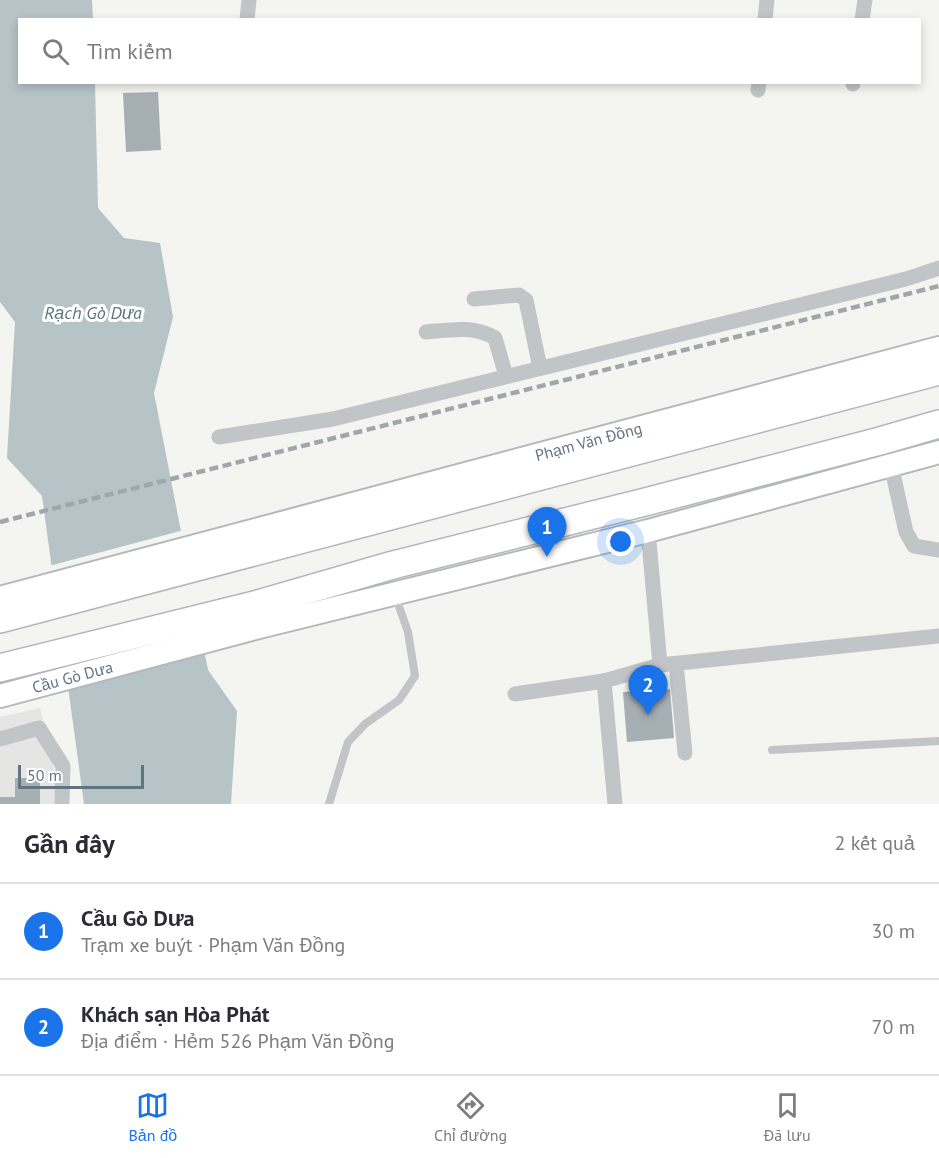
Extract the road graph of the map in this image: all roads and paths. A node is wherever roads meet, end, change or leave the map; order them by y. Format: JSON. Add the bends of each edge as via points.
{"nodes":[{"id":1,"x":249,"y":0,"type":"edge"},
{"id":2,"x":767,"y":0,"type":"edge"},
{"id":3,"x":865,"y":0,"type":"edge"},
{"id":4,"x":248,"y":18,"type":"edge"},
{"id":5,"x":765,"y":18,"type":"edge"},
{"id":6,"x":862,"y":18,"type":"edge"},
{"id":7,"x":939,"y":268,"type":"edge"},
{"id":8,"x":474,"y":299,"type":"dead end"},
{"id":9,"x":426,"y":332,"type":"dead end"},
{"id":10,"x":939,"y":348,"type":"edge"},
{"id":11,"x":540,"y":368,"type":"junction"},
{"id":12,"x":939,"y":371,"type":"edge"},
{"id":13,"x":506,"y":376,"type":"junction"},
{"id":14,"x":939,"y":424,"type":"edge"},
{"id":15,"x":219,"y":437,"type":"dead end"},
{"id":16,"x":939,"y":452,"type":"edge"},
{"id":17,"x":891,"y":465,"type":"junction"},
{"id":18,"x":648,"y":531,"type":"junction"},
{"id":19,"x":241,"y":544,"type":"junction"},
{"id":20,"x":937,"y":548,"type":"edge"},
{"id":21,"x":394,"y":593,"type":"junction"},
{"id":22,"x":1,"y":612,"type":"edge"},
{"id":23,"x":260,"y":615,"type":"junction"},
{"id":24,"x":939,"y":636,"type":"edge"},
{"id":25,"x":668,"y":664,"type":"junction"},
{"id":26,"x":9,"y":680,"type":"edge"},
{"id":27,"x":604,"y":681,"type":"junction"},
{"id":28,"x":515,"y":694,"type":"dead end"},
{"id":29,"x":0,"y":739,"type":"edge"},
{"id":30,"x":939,"y":741,"type":"edge"},
{"id":31,"x":772,"y":750,"type":"dead end"},
{"id":32,"x":685,"y":753,"type":"dead end"},
{"id":33,"x":62,"y":804,"type":"edge"},
{"id":34,"x":328,"y":804,"type":"edge"},
{"id":35,"x":615,"y":804,"type":"edge"}],
"edges":[{"from":1,"to":4,"type":"street"},
{"from":2,"to":5,"type":"street"},
{"from":3,"to":6,"type":"street"},
{"from":7,"to":11,"type":"street"},
{"from":8,"to":11,"type":"street","via":[[519,295],[526,300]]},
{"from":9,"to":13,"type":"street","via":[[471,328],[485,332],[495,338]]},
{"from":10,"to":19,"type":"main road","name":"Phạm Văn Đồng"},
{"from":11,"to":13,"type":"street"},
{"from":12,"to":19,"type":"highway","name":"Phạm Văn Đồng"},
{"from":13,"to":15,"type":"street","via":[[333,419]]},
{"from":14,"to":23,"type":"highway","via":[[393,565]]},
{"from":16,"to":17,"type":"main road"},
{"from":17,"to":18,"type":"main road"},
{"from":17,"to":20,"type":"street","via":[[906,532],[914,546]]},
{"from":18,"to":21,"type":"main road"},
{"from":18,"to":25,"type":"street"},
{"from":19,"to":22,"type":"highway"},
{"from":21,"to":23,"type":"main road"},
{"from":21,"to":34,"type":"lane","via":[[408,632],[415,676],[399,700],[365,723],[348,742]]},
{"from":23,"to":26,"type":"highway","name":"Cầu Gò Dưa"},
{"from":24,"to":25,"type":"street"},
{"from":25,"to":27,"type":"street"},
{"from":25,"to":32,"type":"street"},
{"from":27,"to":28,"type":"street"},
{"from":27,"to":35,"type":"street"},
{"from":29,"to":33,"type":"street","via":[[39,728],[63,766]]},
{"from":30,"to":31,"type":"lane"}]}
